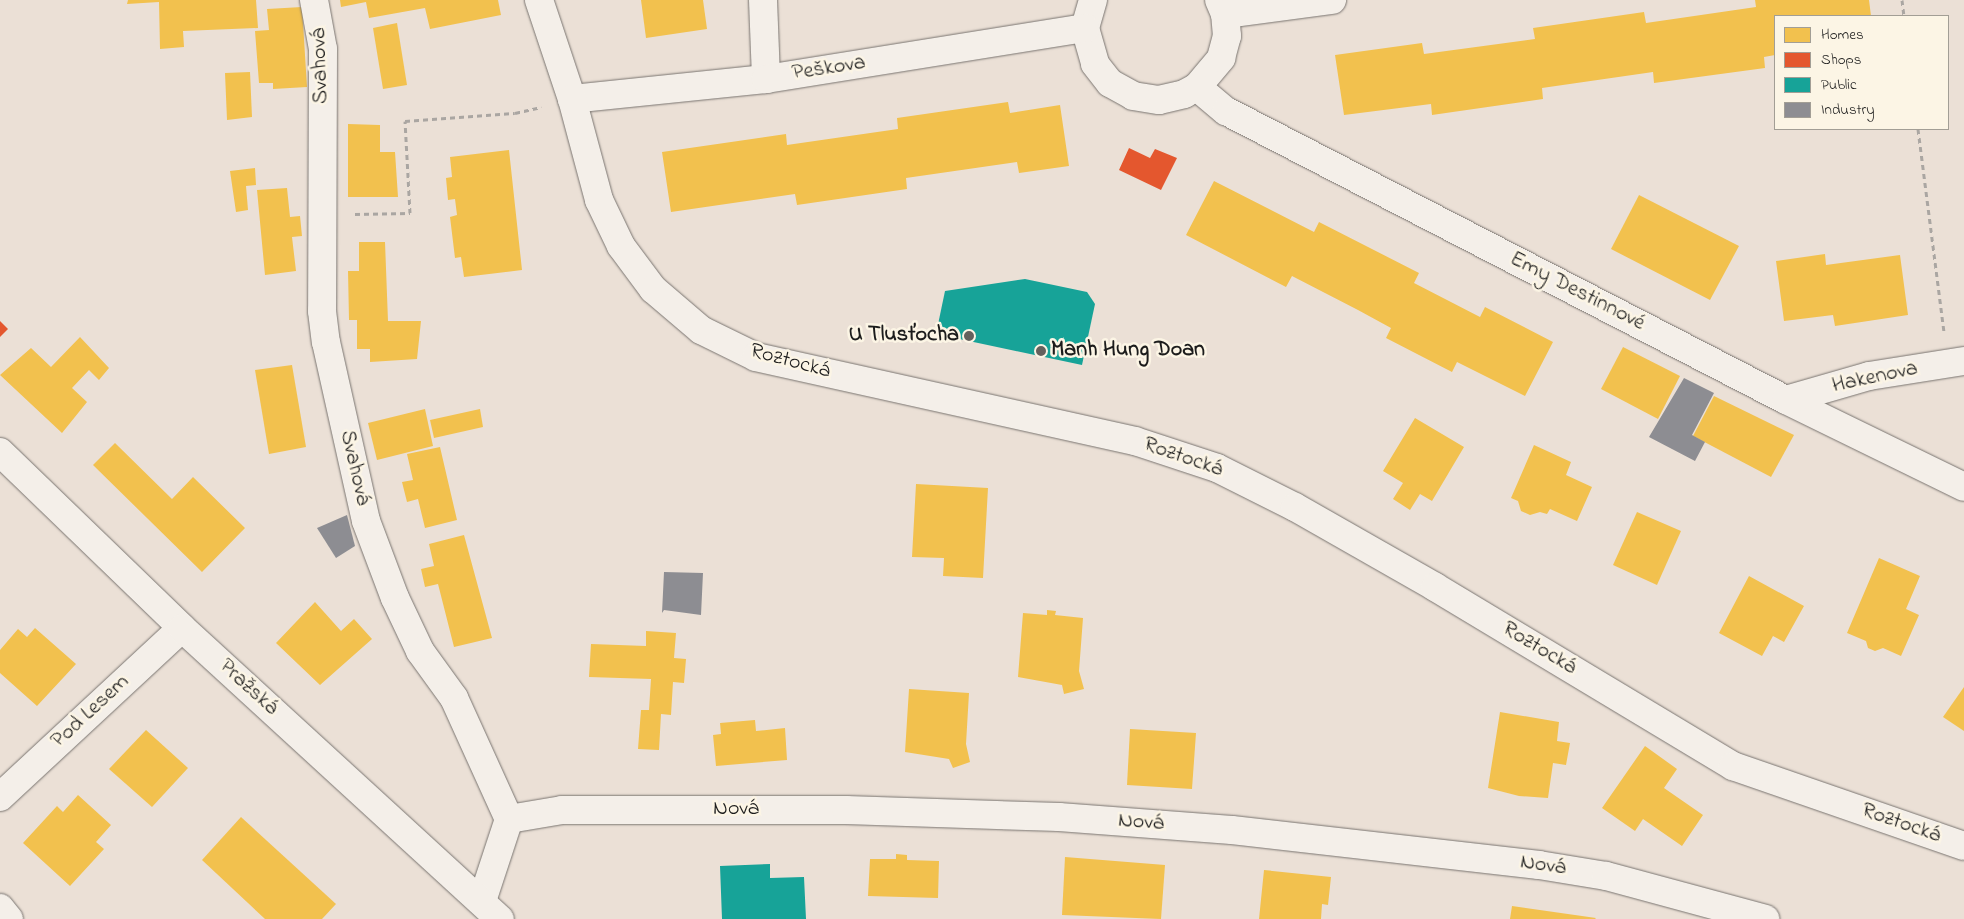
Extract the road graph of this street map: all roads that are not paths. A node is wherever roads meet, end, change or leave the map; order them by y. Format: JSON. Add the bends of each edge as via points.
{"nodes":[{"id":1,"x":314,"y":0,"type":"edge"},
{"id":2,"x":540,"y":0,"type":"edge"},
{"id":3,"x":762,"y":0,"type":"edge"},
{"id":4,"x":1093,"y":0,"type":"edge"},
{"id":5,"x":1332,"y":0,"type":"edge"},
{"id":6,"x":1222,"y":7,"type":"edge"},
{"id":7,"x":1085,"y":28,"type":"junction"},
{"id":8,"x":766,"y":79,"type":"junction"},
{"id":9,"x":1197,"y":87,"type":"junction"},
{"id":10,"x":572,"y":99,"type":"junction"},
{"id":11,"x":1963,"y":361,"type":"edge"},
{"id":12,"x":1786,"y":400,"type":"junction"},
{"id":13,"x":0,"y":452,"type":"edge"},
{"id":14,"x":1964,"y":487,"type":"edge"},
{"id":15,"x":182,"y":628,"type":"junction"},
{"id":16,"x":0,"y":797,"type":"edge"},
{"id":17,"x":509,"y":819,"type":"junction"},
{"id":18,"x":1964,"y":846,"type":"edge"},
{"id":19,"x":0,"y":908,"type":"edge"},
{"id":20,"x":491,"y":910,"type":"edge"},
{"id":21,"x":10,"y":919,"type":"edge"},
{"id":22,"x":1765,"y":919,"type":"edge"}],
"edges":[{"from":1,"to":17,"type":"street","name":"Svahová","via":[[323,49],[322,311],[366,521],[420,651],[454,698]]},
{"from":2,"to":10,"type":"street","name":"Roztocká"},
{"from":3,"to":8,"type":"street"},
{"from":4,"to":7,"type":"street"},
{"from":5,"to":6,"type":"street"},
{"from":6,"to":9,"type":"street","via":[[1226,36],[1221,58]]},
{"from":7,"to":8,"type":"street","name":"Peškova"},
{"from":7,"to":9,"type":"street","via":[[1095,64],[1110,83],[1133,96],[1159,100]]},
{"from":8,"to":10,"type":"street","name":"Peškova"},
{"from":9,"to":12,"type":"street","name":"Emy Destinnové","via":[[1226,111]]},
{"from":10,"to":18,"type":"street","name":"Roztocká","via":[[599,200],[621,246],[653,289],[701,330],[756,357],[1135,441],[1217,468],[1295,507],[1427,582],[1733,766]]},
{"from":11,"to":12,"type":"street","name":"Hakenova","via":[[1869,376]]},
{"from":12,"to":14,"type":"street","name":"Emy Destinnové"},
{"from":13,"to":15,"type":"street","name":"Pražská"},
{"from":15,"to":16,"type":"street","name":"Pod Lesem"},
{"from":15,"to":20,"type":"street","name":"Pražská"},
{"from":17,"to":20,"type":"street"},
{"from":17,"to":22,"type":"street","name":"Nová","via":[[562,810],[846,810],[1059,817],[1232,830],[1529,864],[1606,876]]},
{"from":19,"to":21,"type":"street"}]}
